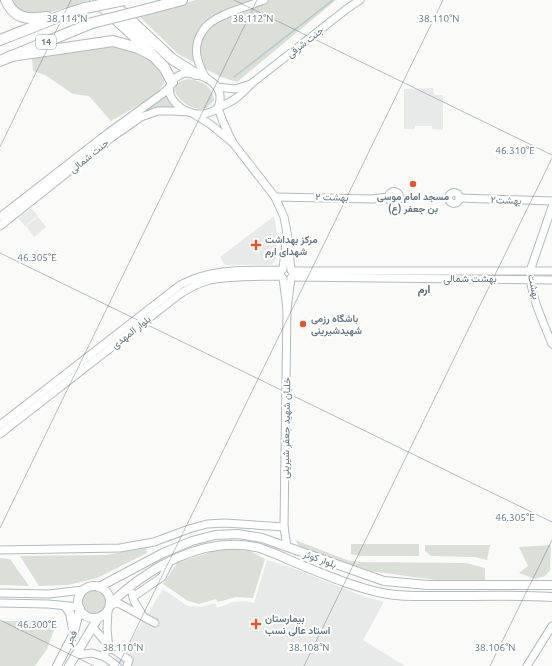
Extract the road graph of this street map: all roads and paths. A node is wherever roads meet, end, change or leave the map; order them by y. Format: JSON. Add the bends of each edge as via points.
{"nodes":[{"id":1,"x":6,"y":0,"type":"edge"},
{"id":2,"x":95,"y":0,"type":"edge"},
{"id":3,"x":109,"y":0,"type":"edge"},
{"id":4,"x":124,"y":0,"type":"edge"},
{"id":5,"x":182,"y":0,"type":"edge"},
{"id":6,"x":264,"y":0,"type":"edge"},
{"id":7,"x":360,"y":0,"type":"edge"},
{"id":8,"x":66,"y":14,"type":"junction"},
{"id":9,"x":0,"y":40,"type":"edge"},
{"id":10,"x":152,"y":55,"type":"junction"},
{"id":11,"x":11,"y":56,"type":"junction"},
{"id":12,"x":0,"y":61,"type":"edge"},
{"id":13,"x":196,"y":74,"type":"junction"},
{"id":14,"x":206,"y":78,"type":"junction"},
{"id":15,"x":251,"y":84,"type":"junction"},
{"id":16,"x":170,"y":85,"type":"junction"},
{"id":17,"x":217,"y":86,"type":"junction"},
{"id":18,"x":218,"y":108,"type":"junction"},
{"id":19,"x":191,"y":113,"type":"junction"},
{"id":20,"x":233,"y":143,"type":"junction"},
{"id":21,"x":275,"y":197,"type":"junction"},
{"id":22,"x":389,"y":197,"type":"dead end"},
{"id":23,"x":459,"y":198,"type":"dead end"},
{"id":24,"x":26,"y":201,"type":"junction"},
{"id":25,"x":552,"y":201,"type":"edge"},
{"id":26,"x":552,"y":207,"type":"edge"},
{"id":27,"x":0,"y":217,"type":"edge"},
{"id":28,"x":0,"y":226,"type":"edge"},
{"id":29,"x":530,"y":271,"type":"junction"},
{"id":30,"x":552,"y":271,"type":"edge"},
{"id":31,"x":287,"y":274,"type":"junction"},
{"id":32,"x":530,"y":280,"type":"junction"},
{"id":33,"x":552,"y":280,"type":"edge"},
{"id":34,"x":552,"y":344,"type":"edge"},
{"id":35,"x":45,"y":395,"type":"junction"},
{"id":36,"x":0,"y":425,"type":"edge"},
{"id":37,"x":0,"y":434,"type":"edge"},
{"id":38,"x":284,"y":527,"type":"junction"},
{"id":39,"x":287,"y":547,"type":"junction"},
{"id":40,"x":0,"y":550,"type":"edge"},
{"id":41,"x":283,"y":557,"type":"junction"},
{"id":42,"x":170,"y":561,"type":"junction"},
{"id":43,"x":136,"y":567,"type":"junction"},
{"id":44,"x":142,"y":576,"type":"junction"},
{"id":45,"x":130,"y":585,"type":"junction"},
{"id":46,"x":532,"y":585,"type":"junction"},
{"id":47,"x":552,"y":585,"type":"edge"},
{"id":48,"x":99,"y":587,"type":"junction"},
{"id":49,"x":83,"y":590,"type":"junction"},
{"id":50,"x":0,"y":593,"type":"edge"},
{"id":51,"x":133,"y":596,"type":"junction"},
{"id":52,"x":532,"y":596,"type":"junction"},
{"id":53,"x":552,"y":597,"type":"edge"},
{"id":54,"x":0,"y":603,"type":"edge"},
{"id":55,"x":65,"y":606,"type":"junction"},
{"id":56,"x":109,"y":607,"type":"junction"},
{"id":57,"x":79,"y":608,"type":"junction"},
{"id":58,"x":143,"y":616,"type":"junction"},
{"id":59,"x":98,"y":618,"type":"junction"},
{"id":60,"x":155,"y":623,"type":"dead end"},
{"id":61,"x":552,"y":626,"type":"edge"},
{"id":62,"x":92,"y":627,"type":"junction"},
{"id":63,"x":73,"y":635,"type":"junction"},
{"id":64,"x":109,"y":649,"type":"junction"},
{"id":65,"x":76,"y":655,"type":"junction"},
{"id":66,"x":105,"y":657,"type":"junction"},
{"id":67,"x":57,"y":666,"type":"edge"},
{"id":68,"x":69,"y":666,"type":"edge"},
{"id":69,"x":117,"y":666,"type":"edge"},
{"id":70,"x":127,"y":666,"type":"edge"},
{"id":71,"x":527,"y":666,"type":"edge"}],
"edges":[{"from":1,"to":8,"type":"highway","via":[[8,7],[15,14],[25,18]]},
{"from":2,"to":10,"type":"highway"},
{"from":3,"to":13,"type":"highway","via":[[172,59]]},
{"from":4,"to":8,"type":"highway","number":"14","bridge":true},
{"from":5,"to":11,"type":"highway","number":"14","bridge":true,"via":[[92,23]]},
{"from":6,"to":14,"type":"main road","via":[[220,17],[209,23],[203,31],[196,52]]},
{"from":7,"to":15,"type":"main road","name":"جنت شرقی"},
{"from":8,"to":9,"type":"highway","number":"14"},
{"from":10,"to":11,"type":"highway","via":[[113,41]]},
{"from":10,"to":16,"type":"highway","via":[[164,67]]},
{"from":11,"to":12,"type":"highway","number":"14"},
{"from":13,"to":14,"type":"main road"},
{"from":13,"to":16,"type":"main road","via":[[186,73],[177,76]]},
{"from":14,"to":17,"type":"main road"},
{"from":15,"to":17,"type":"main road","via":[[235,90]]},
{"from":15,"to":18,"type":"main road","name":"جنت شرقی","via":[[238,97]]},
{"from":16,"to":19,"type":"main road","via":[[170,95],[175,103]]},
{"from":16,"to":24,"type":"main road","name":"جنت شمالی"},
{"from":17,"to":18,"type":"main road","via":[[220,96]]},
{"from":18,"to":19,"type":"main road","via":[[202,115]]},
{"from":18,"to":20,"type":"main road"},
{"from":19,"to":20,"type":"main road","via":[[210,124]]},
{"from":19,"to":24,"type":"main road","name":"جنت شمالی","via":[[158,111],[140,117]]},
{"from":20,"to":21,"type":"main road"},
{"from":21,"to":22,"type":"main road","name":"بهشت ۲"},
{"from":21,"to":31,"type":"main road","name":"خلبان شهید جعفر شیرینی","via":[[284,216],[287,232]]},
{"from":23,"to":25,"type":"main road","name":"بهشت۲"},
{"from":24,"to":27,"type":"main road","name":"جنت شمالی"},
{"from":24,"to":28,"type":"main road","name":"جنت شمالی"},
{"from":26,"to":29,"type":"main road","name":"بهشت"},
{"from":29,"to":30,"type":"main road","name":"بهشت شمالی"},
{"from":29,"to":31,"type":"main road","name":"بهشت شمالی"},
{"from":29,"to":32,"type":"main road","name":"بهشت"},
{"from":31,"to":32,"type":"main road","name":"بهشت شمالی","via":[[352,278]]},
{"from":31,"to":35,"type":"main road","name":"بلوار المهدی","via":[[210,280],[194,286]]},
{"from":31,"to":38,"type":"main road","name":"خلبان شهید جعفر شیرینی"},
{"from":32,"to":33,"type":"main road","name":"بهشت شمالی"},
{"from":32,"to":34,"type":"main road","name":"بهشت"},
{"from":35,"to":36,"type":"main road","name":"بلوار المهدی"},
{"from":35,"to":37,"type":"main road","name":"بلوار المهدی"},
{"from":38,"to":39,"type":"main road","name":"خلبان شهید جعفر شیرینی"},
{"from":38,"to":40,"type":"main road","via":[[213,523],[154,542],[120,548]]},
{"from":39,"to":41,"type":"main road"},
{"from":39,"to":43,"type":"main road","name":"بلوار کوثر","via":[[262,538],[238,534],[215,535],[192,541]]},
{"from":39,"to":46,"type":"main road","name":"بلوار کوثر","via":[[374,579],[395,583]]},
{"from":41,"to":42,"type":"main road","name":"بلوار کوثر","via":[[260,548],[225,545],[205,547]]},
{"from":41,"to":52,"type":"main road","name":"بلوار کوثر","via":[[373,591],[389,594]]},
{"from":42,"to":44,"type":"main road","name":"بلوار کوثر"},
{"from":42,"to":51,"type":"main road","via":[[162,577]]},
{"from":43,"to":44,"type":"main road","via":[[136,574]]},
{"from":43,"to":48,"type":"main road","name":"بلوار کوثر"},
{"from":44,"to":45,"type":"main road","name":"بلوار کوثر"},
{"from":45,"to":51,"type":"main road"},
{"from":45,"to":56,"type":"main road","name":"بلوار کوثر"},
{"from":46,"to":47,"type":"main road","name":"بلوار کوثر"},
{"from":46,"to":52,"type":"main road"},
{"from":47,"to":53,"type":"main road"},
{"from":48,"to":49,"type":"main road","via":[[88,587]]},
{"from":48,"to":56,"type":"main road","via":[[109,595]]},
{"from":49,"to":50,"type":"main road","via":[[49,594]]},
{"from":49,"to":57,"type":"main road","via":[[79,598]]},
{"from":51,"to":58,"type":"main road"},
{"from":52,"to":53,"type":"main road","name":"بلوار کوثر"},
{"from":54,"to":55,"type":"main road"},
{"from":55,"to":57,"type":"main road"},
{"from":55,"to":63,"type":"main road","via":[[73,624]]},
{"from":56,"to":58,"type":"main road","via":[[116,603],[120,604]]},
{"from":56,"to":59,"type":"main road","via":[[105,614]]},
{"from":56,"to":64,"type":"main road"},
{"from":57,"to":59,"type":"main road","via":[[87,616]]},
{"from":57,"to":63,"type":"main road","name":"فجر"},
{"from":58,"to":60,"type":"main road"},
{"from":59,"to":62,"type":"main road","name":"فجر"},
{"from":61,"to":71,"type":"main road"},
{"from":62,"to":64,"type":"main road","via":[[104,639]]},
{"from":62,"to":65,"type":"main road","name":"فجر"},
{"from":63,"to":67,"type":"main road","name":"فجر"},
{"from":64,"to":66,"type":"main road"},
{"from":64,"to":70,"type":"main road","via":[[129,660]]},
{"from":65,"to":66,"type":"main road","via":[[92,653]]},
{"from":65,"to":68,"type":"main road","name":"فجر"},
{"from":66,"to":69,"type":"main road"}]}
